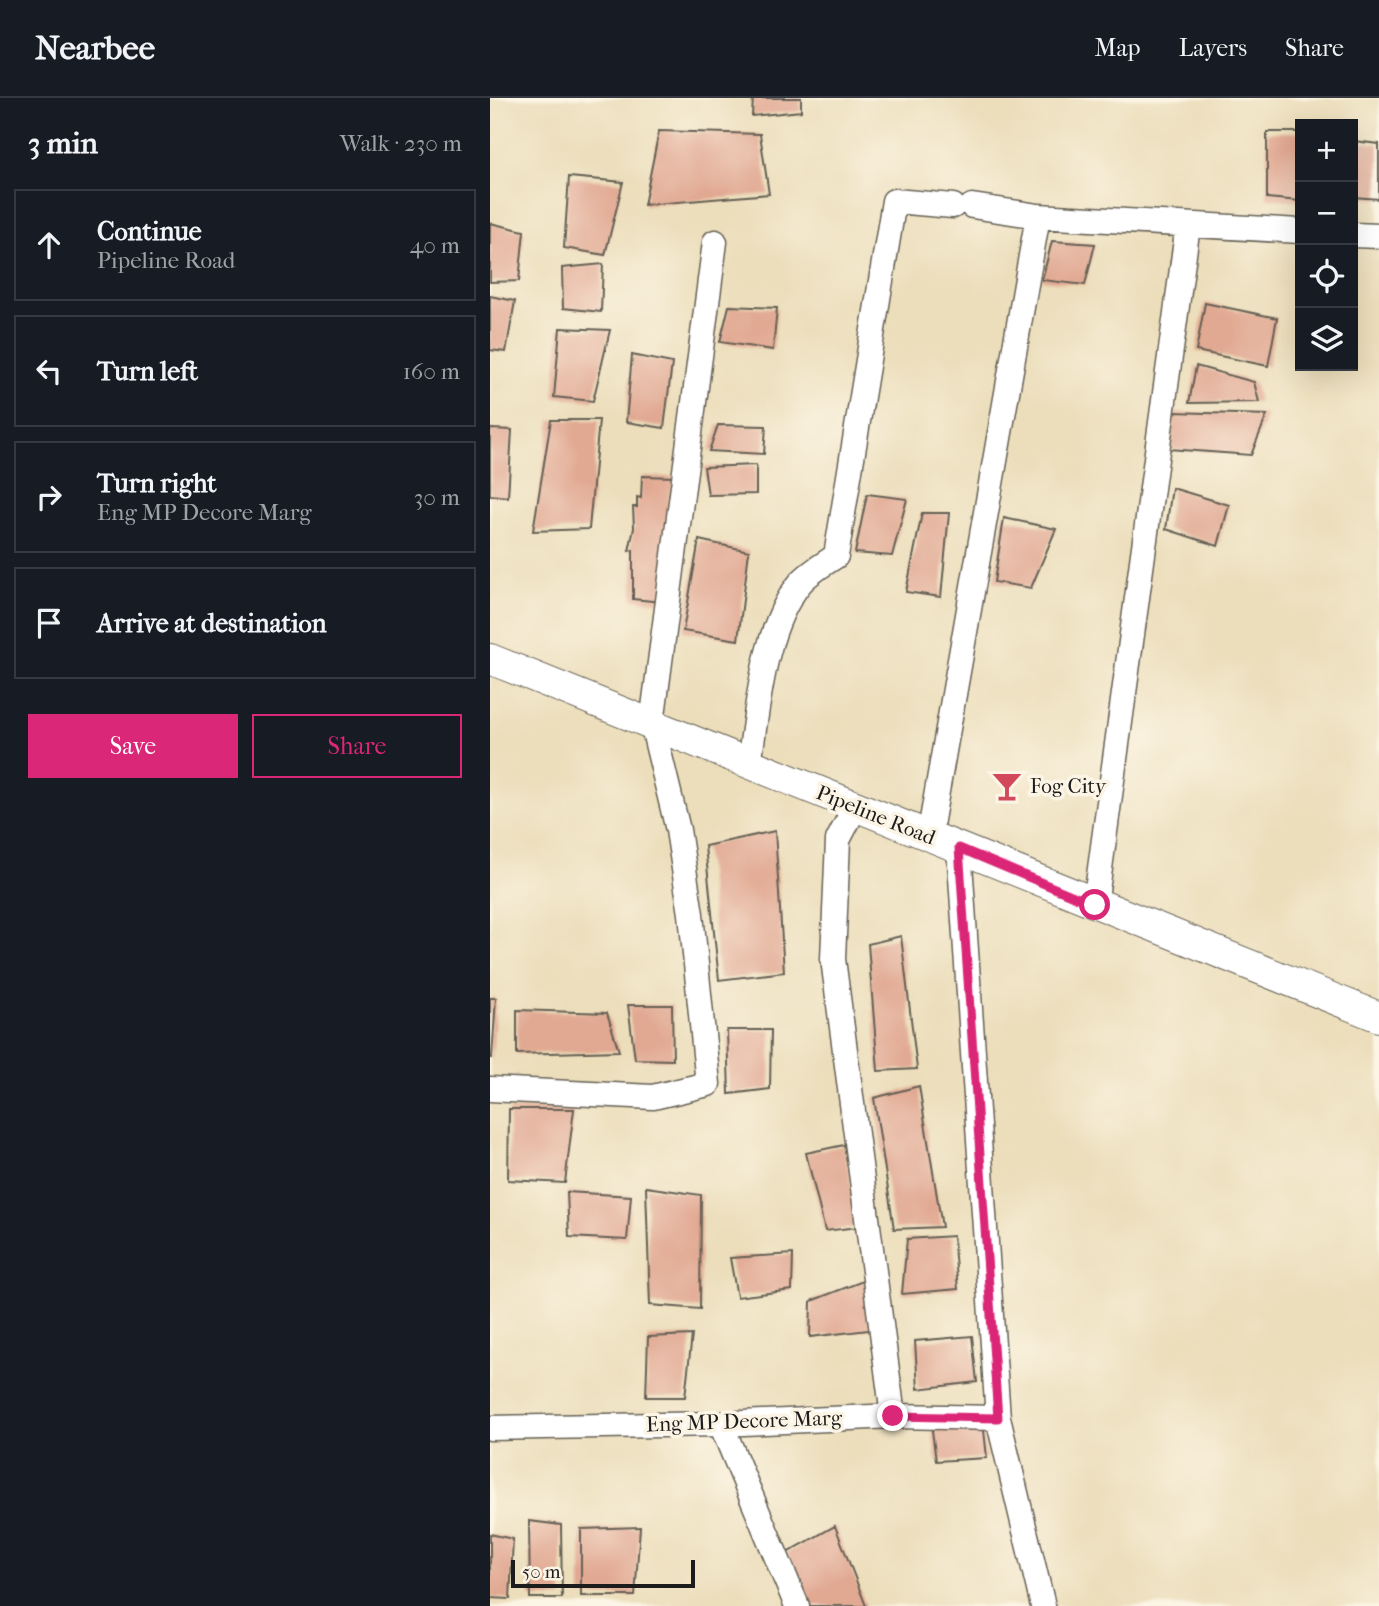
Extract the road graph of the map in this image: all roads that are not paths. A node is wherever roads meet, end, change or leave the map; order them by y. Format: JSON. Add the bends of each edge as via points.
{"nodes":[{"id":1,"x":1038,"y":216,"type":"junction"},
{"id":2,"x":1188,"y":225,"type":"junction"},
{"id":3,"x":1295,"y":231,"type":"edge"},
{"id":4,"x":1358,"y":234,"type":"edge"},
{"id":5,"x":1379,"y":236,"type":"edge"},
{"id":6,"x":715,"y":242,"type":"dead end"},
{"id":7,"x":490,"y":659,"type":"edge"},
{"id":8,"x":652,"y":723,"type":"junction"},
{"id":9,"x":749,"y":763,"type":"junction"},
{"id":10,"x":855,"y":807,"type":"junction"},
{"id":11,"x":929,"y":836,"type":"junction"},
{"id":12,"x":959,"y":848,"type":"junction"},
{"id":13,"x":1095,"y":905,"type":"junction"},
{"id":14,"x":1379,"y":1017,"type":"edge"},
{"id":15,"x":490,"y":1089,"type":"edge"},
{"id":16,"x":490,"y":1097,"type":"edge"},
{"id":17,"x":893,"y":1416,"type":"junction"},
{"id":18,"x":998,"y":1418,"type":"junction"},
{"id":19,"x":721,"y":1424,"type":"junction"},
{"id":20,"x":490,"y":1428,"type":"edge"},
{"id":21,"x":797,"y":1606,"type":"edge"},
{"id":22,"x":1043,"y":1606,"type":"edge"}],
"edges":[{"from":1,"to":2,"type":"street"},
{"from":1,"to":9,"type":"street","via":[[894,201],[836,556],[803,580],[786,603],[763,678]]},
{"from":1,"to":11,"type":"street"},
{"from":2,"to":3,"type":"street"},
{"from":2,"to":13,"type":"street"},
{"from":4,"to":5,"type":"street"},
{"from":6,"to":8,"type":"street"},
{"from":7,"to":8,"type":"street","name":"Pipeline Road"},
{"from":8,"to":9,"type":"street","name":"Pipeline Road"},
{"from":8,"to":15,"type":"street","via":[[678,830],[708,1084],[653,1097]]},
{"from":9,"to":10,"type":"street","name":"Pipeline Road"},
{"from":10,"to":11,"type":"street","name":"Pipeline Road"},
{"from":10,"to":17,"type":"street","via":[[838,840],[833,959]]},
{"from":11,"to":12,"type":"street","name":"Pipeline Road"},
{"from":12,"to":13,"type":"street","name":"Pipeline Road"},
{"from":12,"to":18,"type":"street"},
{"from":13,"to":14,"type":"street","name":"Pipeline Road"},
{"from":15,"to":16,"type":"street"},
{"from":17,"to":18,"type":"street","name":"Eng MP Decore Marg"},
{"from":17,"to":19,"type":"street","name":"Eng MP Decore Marg"},
{"from":18,"to":22,"type":"street"},
{"from":19,"to":20,"type":"street","name":"Eng MP Decore Marg"},
{"from":19,"to":21,"type":"street"}]}
